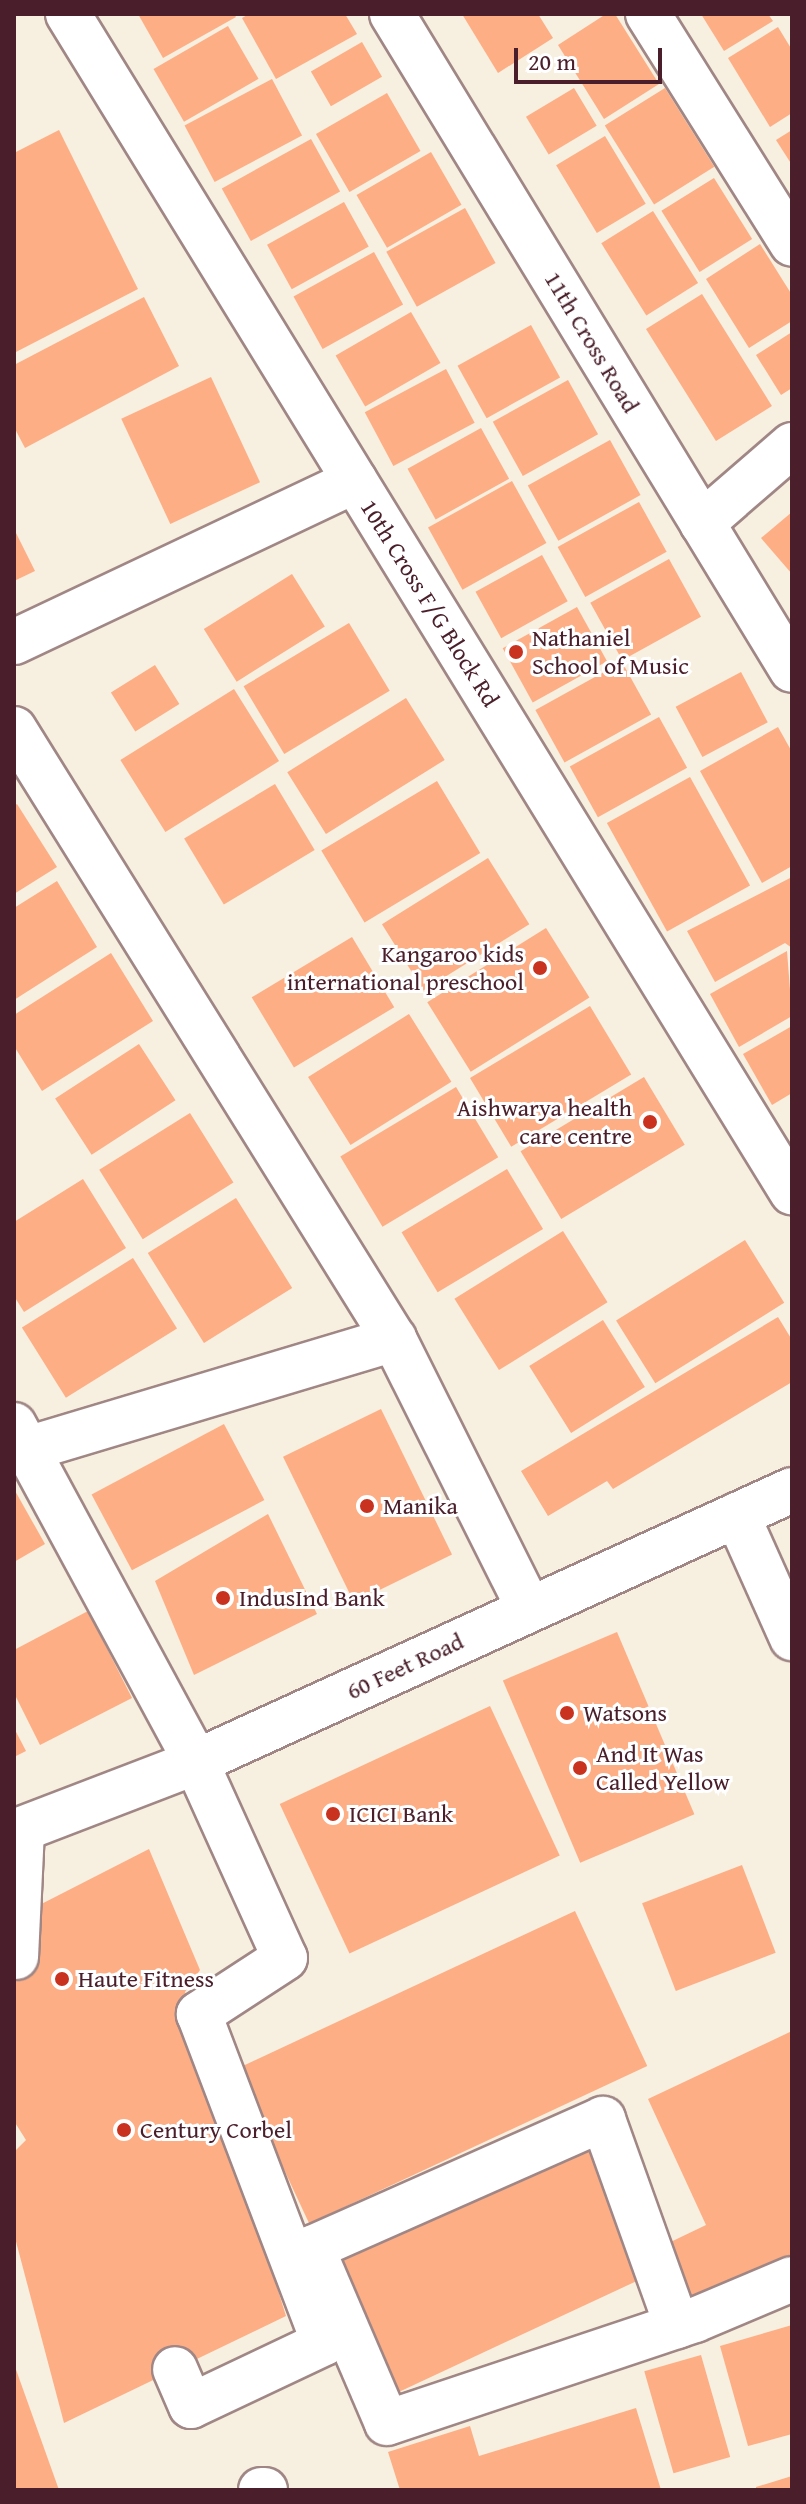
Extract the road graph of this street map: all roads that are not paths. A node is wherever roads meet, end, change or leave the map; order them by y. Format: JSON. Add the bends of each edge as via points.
{"nodes":[{"id":1,"x":68,"y":14,"type":"edge"},
{"id":2,"x":392,"y":14,"type":"edge"},
{"id":3,"x":648,"y":14,"type":"edge"},
{"id":4,"x":792,"y":244,"type":"edge"},
{"id":5,"x":792,"y":445,"type":"edge"},
{"id":6,"x":355,"y":481,"type":"junction"},
{"id":7,"x":702,"y":523,"type":"junction"},
{"id":8,"x":14,"y":642,"type":"edge"},
{"id":9,"x":792,"y":670,"type":"edge"},
{"id":10,"x":14,"y":729,"type":"edge"},
{"id":11,"x":792,"y":1192,"type":"edge"},
{"id":12,"x":394,"y":1339,"type":"junction"},
{"id":13,"x":19,"y":1442,"type":"edge"},
{"id":14,"x":792,"y":1490,"type":"edge"},
{"id":15,"x":737,"y":1515,"type":"junction"},
{"id":16,"x":529,"y":1609,"type":"junction"},
{"id":17,"x":792,"y":1638,"type":"edge"},
{"id":18,"x":196,"y":1762,"type":"junction"},
{"id":19,"x":18,"y":1831,"type":"edge"},
{"id":20,"x":16,"y":1957,"type":"dead end"},
{"id":21,"x":792,"y":2279,"type":"edge"},
{"id":22,"x":677,"y":2326,"type":"junction"},
{"id":23,"x":175,"y":2369,"type":"dead end"}],
"edges":[{"from":1,"to":6,"type":"street","name":"10th Cross F/G Block Rd"},
{"from":2,"to":7,"type":"street","name":"11th Cross Road"},
{"from":3,"to":4,"type":"street"},
{"from":5,"to":7,"type":"street"},
{"from":6,"to":8,"type":"street"},
{"from":6,"to":11,"type":"street","name":"10th Cross F/G Block Rd"},
{"from":7,"to":9,"type":"street","name":"11th Cross Road"},
{"from":10,"to":12,"type":"street"},
{"from":12,"to":13,"type":"street"},
{"from":12,"to":16,"type":"street"},
{"from":13,"to":18,"type":"street"},
{"from":14,"to":15,"type":"street","name":"60 Feet Road"},
{"from":15,"to":16,"type":"street","name":"60 Feet Road"},
{"from":15,"to":17,"type":"street"},
{"from":16,"to":18,"type":"street","name":"60 Feet Road"},
{"from":18,"to":19,"type":"street","name":"60 Feet Road"},
{"from":18,"to":23,"type":"street","via":[[285,1958],[199,2014],[324,2343],[191,2406]]},
{"from":19,"to":20,"type":"street"},
{"from":21,"to":22,"type":"street"},
{"from":22,"to":22,"type":"street","via":[[387,2423],[312,2248],[603,2119]]}]}
